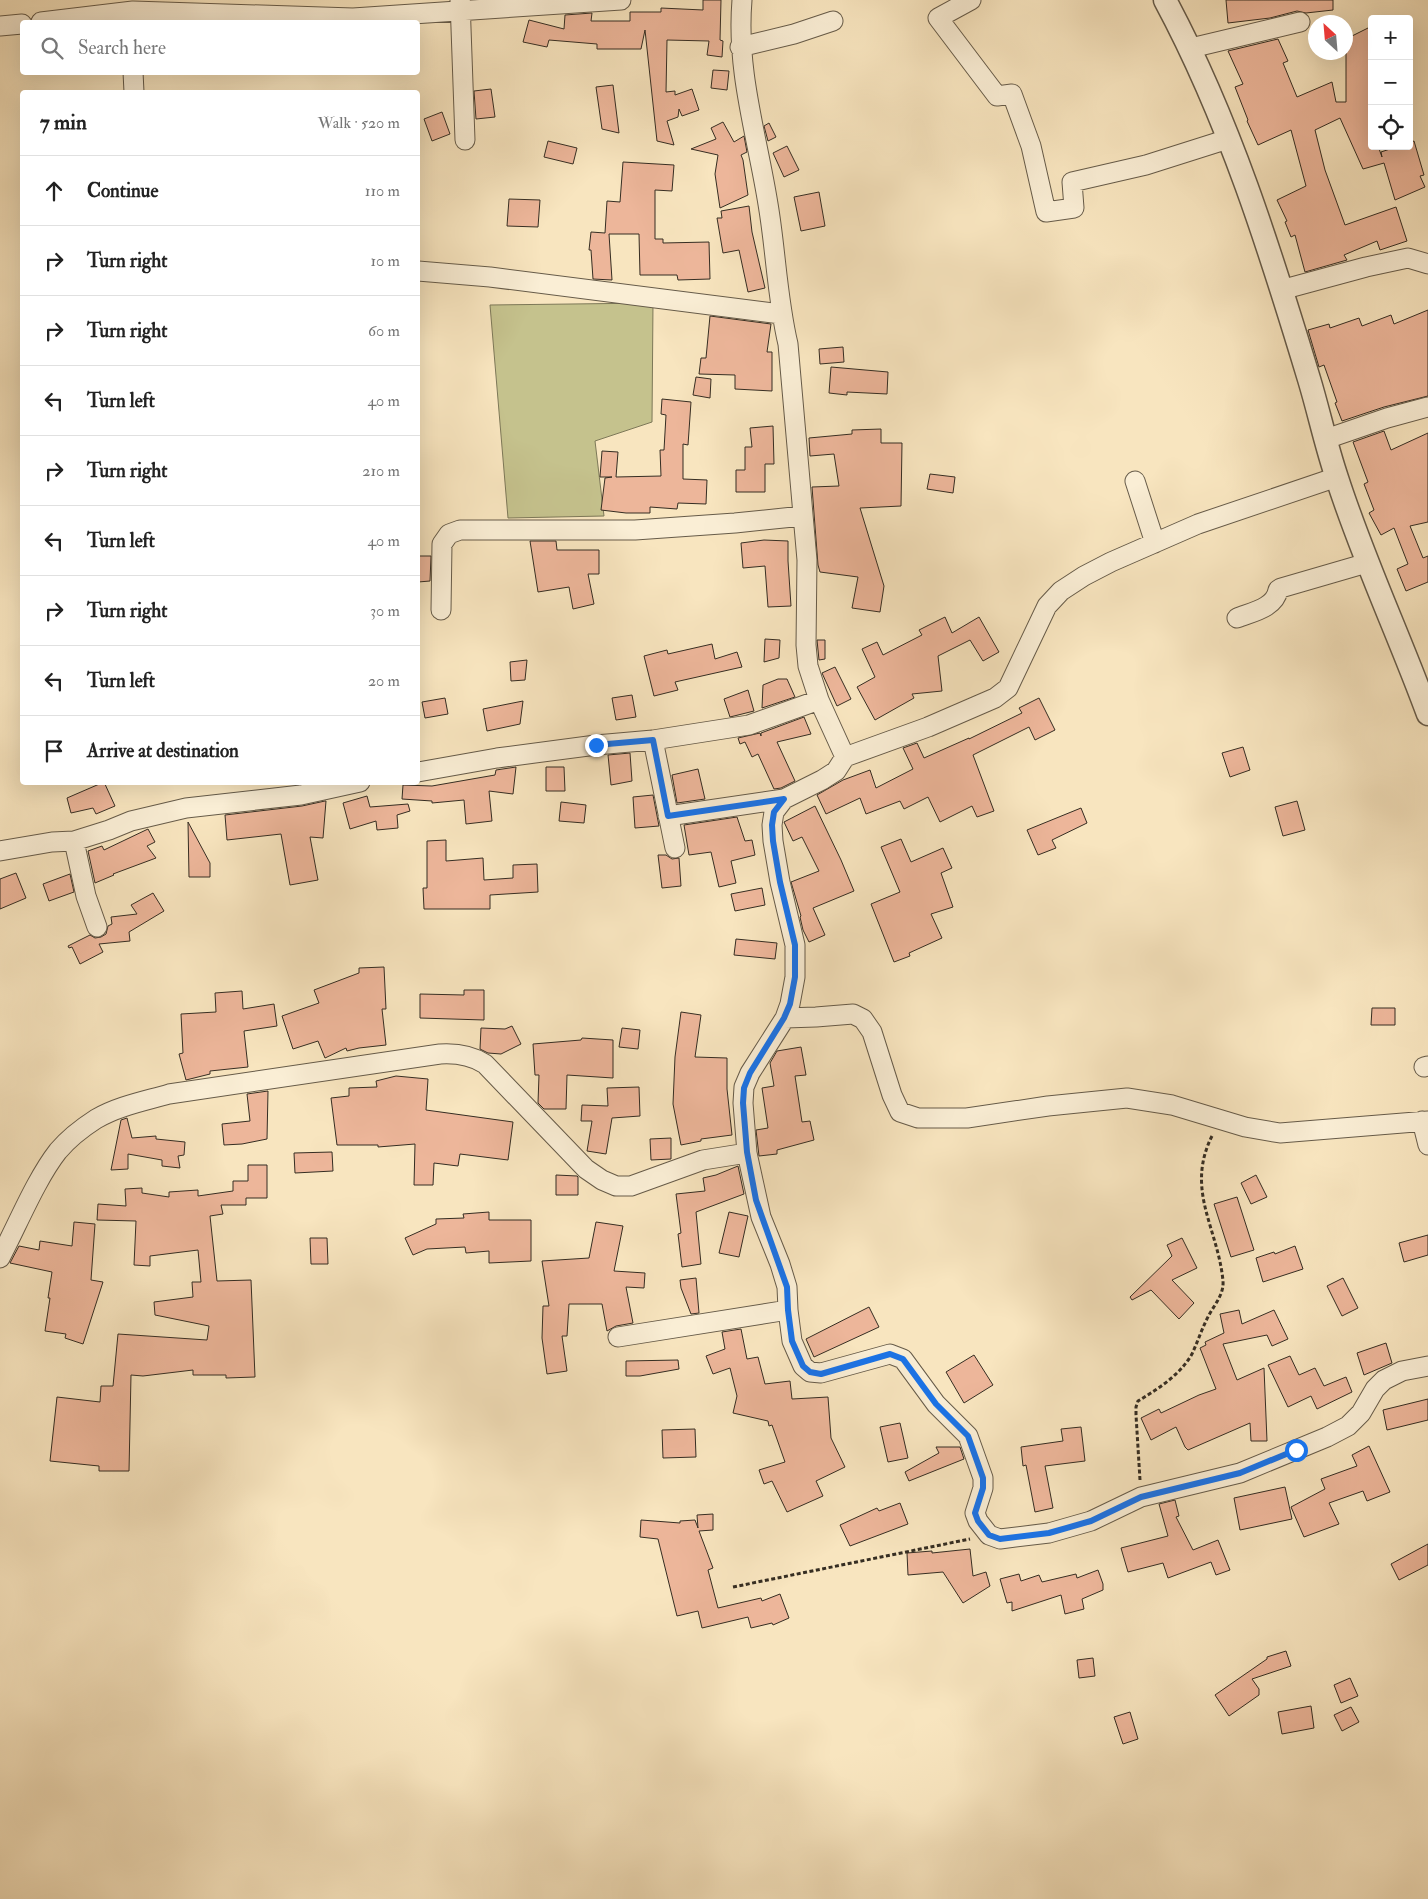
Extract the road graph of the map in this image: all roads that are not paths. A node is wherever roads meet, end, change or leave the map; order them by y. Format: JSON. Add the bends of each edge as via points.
{"nodes":[{"id":1,"x":621,"y":0,"type":"edge"},
{"id":2,"x":742,"y":0,"type":"edge"},
{"id":3,"x":971,"y":0,"type":"edge"},
{"id":4,"x":1164,"y":0,"type":"edge"},
{"id":5,"x":460,"y":5,"type":"edge"},
{"id":6,"x":353,"y":9,"type":"edge"},
{"id":7,"x":133,"y":16,"type":"edge"},
{"id":8,"x":72,"y":20,"type":"edge"},
{"id":9,"x":833,"y":20,"type":"dead end"},
{"id":10,"x":1300,"y":22,"type":"dead end"},
{"id":11,"x":20,"y":24,"type":"edge"},
{"id":12,"x":0,"y":26,"type":"edge"},
{"id":13,"x":740,"y":47,"type":"junction"},
{"id":14,"x":1190,"y":48,"type":"junction"},
{"id":15,"x":134,"y":75,"type":"edge"},
{"id":16,"x":134,"y":90,"type":"edge"},
{"id":17,"x":1228,"y":139,"type":"junction"},
{"id":18,"x":465,"y":140,"type":"dead end"},
{"id":19,"x":1428,"y":264,"type":"edge"},
{"id":20,"x":420,"y":271,"type":"edge"},
{"id":21,"x":1281,"y":290,"type":"junction"},
{"id":22,"x":781,"y":314,"type":"junction"},
{"id":23,"x":1428,"y":407,"type":"edge"},
{"id":24,"x":1326,"y":439,"type":"junction"},
{"id":25,"x":1337,"y":477,"type":"junction"},
{"id":26,"x":1135,"y":481,"type":"dead end"},
{"id":27,"x":803,"y":516,"type":"junction"},
{"id":28,"x":1155,"y":543,"type":"junction"},
{"id":29,"x":1367,"y":563,"type":"junction"},
{"id":30,"x":441,"y":610,"type":"dead end"},
{"id":31,"x":1237,"y":618,"type":"dead end"},
{"id":32,"x":820,"y":700,"type":"junction"},
{"id":33,"x":1428,"y":714,"type":"edge"},
{"id":34,"x":653,"y":740,"type":"junction"},
{"id":35,"x":845,"y":757,"type":"junction"},
{"id":36,"x":420,"y":772,"type":"edge"},
{"id":37,"x":346,"y":785,"type":"edge"},
{"id":38,"x":784,"y":799,"type":"junction"},
{"id":39,"x":668,"y":816,"type":"junction"},
{"id":40,"x":74,"y":841,"type":"junction"},
{"id":41,"x":675,"y":848,"type":"dead end"},
{"id":42,"x":0,"y":851,"type":"edge"},
{"id":43,"x":97,"y":927,"type":"dead end"},
{"id":44,"x":784,"y":1018,"type":"junction"},
{"id":45,"x":1425,"y":1121,"type":"edge"},
{"id":46,"x":1428,"y":1145,"type":"edge"},
{"id":47,"x":747,"y":1152,"type":"junction"},
{"id":48,"x":0,"y":1258,"type":"edge"},
{"id":49,"x":788,"y":1310,"type":"junction"},
{"id":50,"x":618,"y":1337,"type":"dead end"},
{"id":51,"x":1428,"y":1366,"type":"edge"}],
"edges":[{"from":1,"to":5,"type":"street"},
{"from":2,"to":13,"type":"street"},
{"from":3,"to":17,"type":"street","via":[[938,18],[997,96],[1012,94],[1031,146],[1046,212],[1074,208],[1072,182],[1146,165]]},
{"from":4,"to":14,"type":"street"},
{"from":5,"to":6,"type":"street"},
{"from":5,"to":18,"type":"street"},
{"from":6,"to":7,"type":"street"},
{"from":7,"to":8,"type":"street"},
{"from":9,"to":13,"type":"street","via":[[794,34]]},
{"from":10,"to":14,"type":"street"},
{"from":11,"to":12,"type":"street"},
{"from":13,"to":22,"type":"street","via":[[744,86],[768,203]]},
{"from":14,"to":17,"type":"street"},
{"from":15,"to":16,"type":"street"},
{"from":17,"to":21,"type":"street"},
{"from":19,"to":21,"type":"street","via":[[1408,258]]},
{"from":20,"to":22,"type":"street"},
{"from":21,"to":24,"type":"street"},
{"from":22,"to":27,"type":"street","via":[[788,344]]},
{"from":23,"to":24,"type":"street"},
{"from":24,"to":25,"type":"street"},
{"from":25,"to":28,"type":"street","via":[[1198,524]]},
{"from":25,"to":29,"type":"street"},
{"from":26,"to":28,"type":"street"},
{"from":27,"to":30,"type":"street","via":[[635,530],[460,530],[449,534],[442,544]]},
{"from":27,"to":32,"type":"street","via":[[807,560],[806,645],[808,666]]},
{"from":28,"to":35,"type":"street","via":[[1104,565],[1061,591],[1047,606],[1008,688],[994,698],[928,727]]},
{"from":29,"to":31,"type":"street","via":[[1281,588],[1272,604]]},
{"from":29,"to":33,"type":"street"},
{"from":32,"to":34,"type":"street","via":[[749,725]]},
{"from":32,"to":35,"type":"street"},
{"from":34,"to":36,"type":"street","via":[[497,758]]},
{"from":34,"to":39,"type":"street"},
{"from":35,"to":38,"type":"street","via":[[836,771]]},
{"from":37,"to":40,"type":"street","via":[[301,795],[186,808],[131,821]]},
{"from":38,"to":39,"type":"street"},
{"from":38,"to":44,"type":"street","via":[[774,812],[772,825],[780,882],[795,945],[795,977]]},
{"from":39,"to":41,"type":"street"},
{"from":40,"to":42,"type":"street"},
{"from":40,"to":43,"type":"street","via":[[86,896]]},
{"from":44,"to":45,"type":"street","via":[[853,1014],[863,1018],[872,1032],[900,1112],[918,1118],[967,1118],[1127,1098],[1172,1105],[1245,1127],[1280,1133]]},
{"from":44,"to":47,"type":"street","via":[[744,1088]]},
{"from":45,"to":46,"type":"street"},
{"from":47,"to":48,"type":"street","via":[[702,1160],[631,1186],[616,1186],[586,1169],[485,1064],[460,1054],[440,1054],[168,1094],[98,1118],[74,1134],[58,1152]]},
{"from":47,"to":49,"type":"street","via":[[761,1217],[787,1287]]},
{"from":49,"to":50,"type":"street"},
{"from":49,"to":51,"type":"street","via":[[792,1341],[803,1366],[810,1372],[821,1374],[890,1354],[903,1359],[936,1404],[968,1436],[983,1478],[975,1513],[989,1535],[1000,1539],[1049,1533],[1091,1521],[1141,1497],[1240,1473],[1327,1438],[1361,1414],[1384,1380],[1402,1371]]}]}
